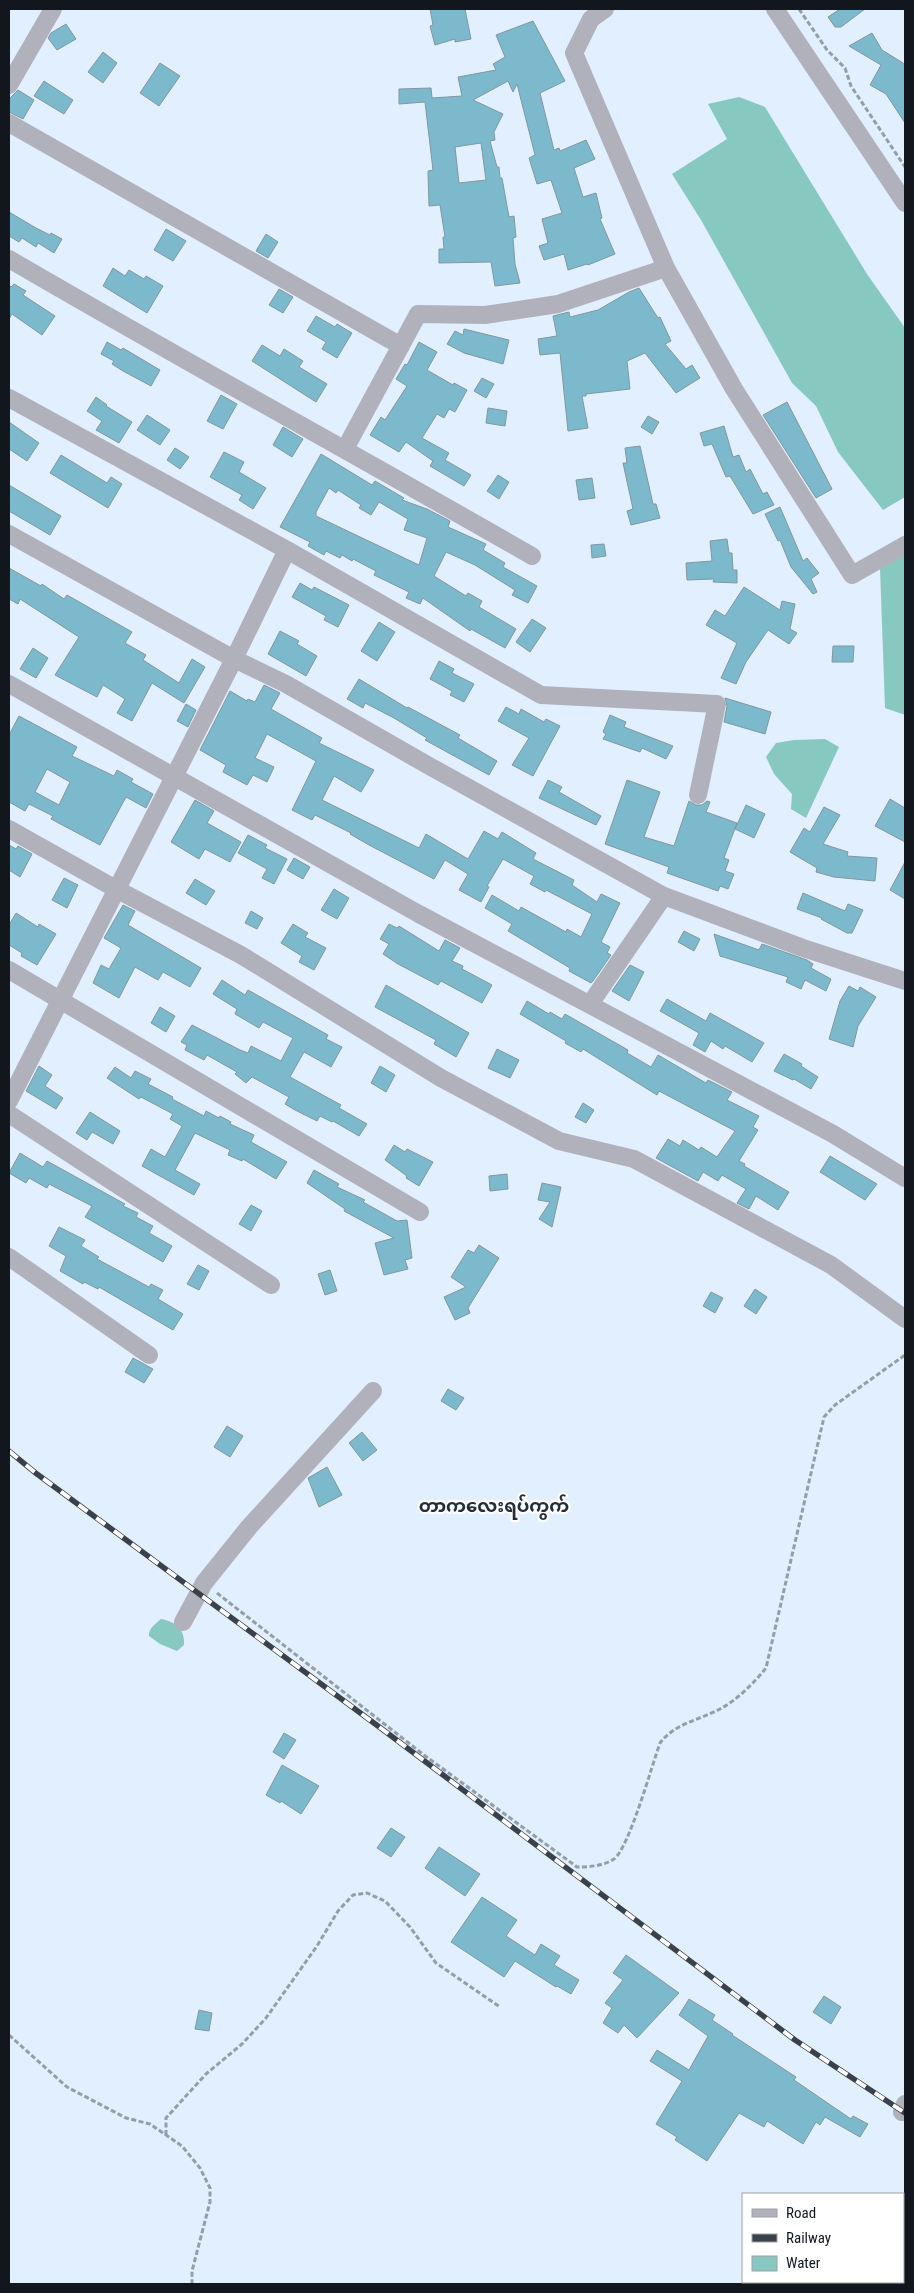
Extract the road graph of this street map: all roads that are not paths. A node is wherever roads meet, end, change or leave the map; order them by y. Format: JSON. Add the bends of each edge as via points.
{"nodes":[{"id":1,"x":53,"y":9,"type":"edge"},
{"id":2,"x":604,"y":9,"type":"edge"},
{"id":3,"x":775,"y":9,"type":"edge"},
{"id":4,"x":9,"y":85,"type":"edge"},
{"id":5,"x":9,"y":123,"type":"edge"},
{"id":6,"x":905,"y":203,"type":"edge"},
{"id":7,"x":9,"y":258,"type":"edge"},
{"id":8,"x":666,"y":268,"type":"junction"},
{"id":9,"x":401,"y":346,"type":"junction"},
{"id":10,"x":9,"y":398,"type":"edge"},
{"id":11,"x":345,"y":449,"type":"junction"},
{"id":12,"x":9,"y":534,"type":"edge"},
{"id":13,"x":905,"y":545,"type":"edge"},
{"id":14,"x":287,"y":550,"type":"junction"},
{"id":15,"x":532,"y":556,"type":"dead end"},
{"id":16,"x":234,"y":659,"type":"junction"},
{"id":17,"x":9,"y":684,"type":"edge"},
{"id":18,"x":172,"y":776,"type":"junction"},
{"id":19,"x":698,"y":795,"type":"dead end"},
{"id":20,"x":9,"y":828,"type":"edge"},
{"id":21,"x":116,"y":889,"type":"junction"},
{"id":22,"x":664,"y":896,"type":"junction"},
{"id":23,"x":9,"y":970,"type":"edge"},
{"id":24,"x":905,"y":981,"type":"edge"},
{"id":25,"x":60,"y":999,"type":"junction"},
{"id":26,"x":590,"y":1004,"type":"junction"},
{"id":27,"x":9,"y":1102,"type":"edge"},
{"id":28,"x":9,"y":1114,"type":"edge"},
{"id":29,"x":905,"y":1178,"type":"edge"},
{"id":30,"x":420,"y":1212,"type":"dead end"},
{"id":31,"x":9,"y":1257,"type":"edge"},
{"id":32,"x":271,"y":1284,"type":"dead end"},
{"id":33,"x":905,"y":1319,"type":"edge"},
{"id":34,"x":149,"y":1355,"type":"dead end"},
{"id":35,"x":373,"y":1391,"type":"dead end"},
{"id":36,"x":183,"y":1622,"type":"dead end"}],
"edges":[{"from":1,"to":4,"type":"street"},
{"from":2,"to":8,"type":"street","via":[[591,18],[574,53]]},
{"from":3,"to":6,"type":"street"},
{"from":5,"to":9,"type":"street"},
{"from":7,"to":11,"type":"street"},
{"from":8,"to":9,"type":"street","via":[[558,304],[485,315],[418,314]]},
{"from":8,"to":13,"type":"street","via":[[734,389],[852,574]]},
{"from":9,"to":11,"type":"street"},
{"from":10,"to":14,"type":"street"},
{"from":11,"to":15,"type":"street"},
{"from":12,"to":16,"type":"street"},
{"from":14,"to":16,"type":"street"},
{"from":14,"to":19,"type":"street","via":[[541,695],[717,704]]},
{"from":16,"to":18,"type":"street"},
{"from":16,"to":22,"type":"street","via":[[286,684]]},
{"from":17,"to":18,"type":"street"},
{"from":18,"to":21,"type":"street"},
{"from":18,"to":26,"type":"street","via":[[419,914]]},
{"from":20,"to":21,"type":"street"},
{"from":21,"to":25,"type":"street"},
{"from":21,"to":33,"type":"street","via":[[241,955],[441,1078],[558,1142],[634,1159],[831,1265]]},
{"from":22,"to":24,"type":"street","via":[[803,948]]},
{"from":22,"to":26,"type":"street"},
{"from":23,"to":25,"type":"street"},
{"from":25,"to":27,"type":"street"},
{"from":25,"to":30,"type":"street"},
{"from":26,"to":29,"type":"street","via":[[833,1134]]},
{"from":28,"to":32,"type":"street"},
{"from":31,"to":34,"type":"street"},
{"from":35,"to":36,"type":"street","via":[[249,1527],[204,1583]]}]}
